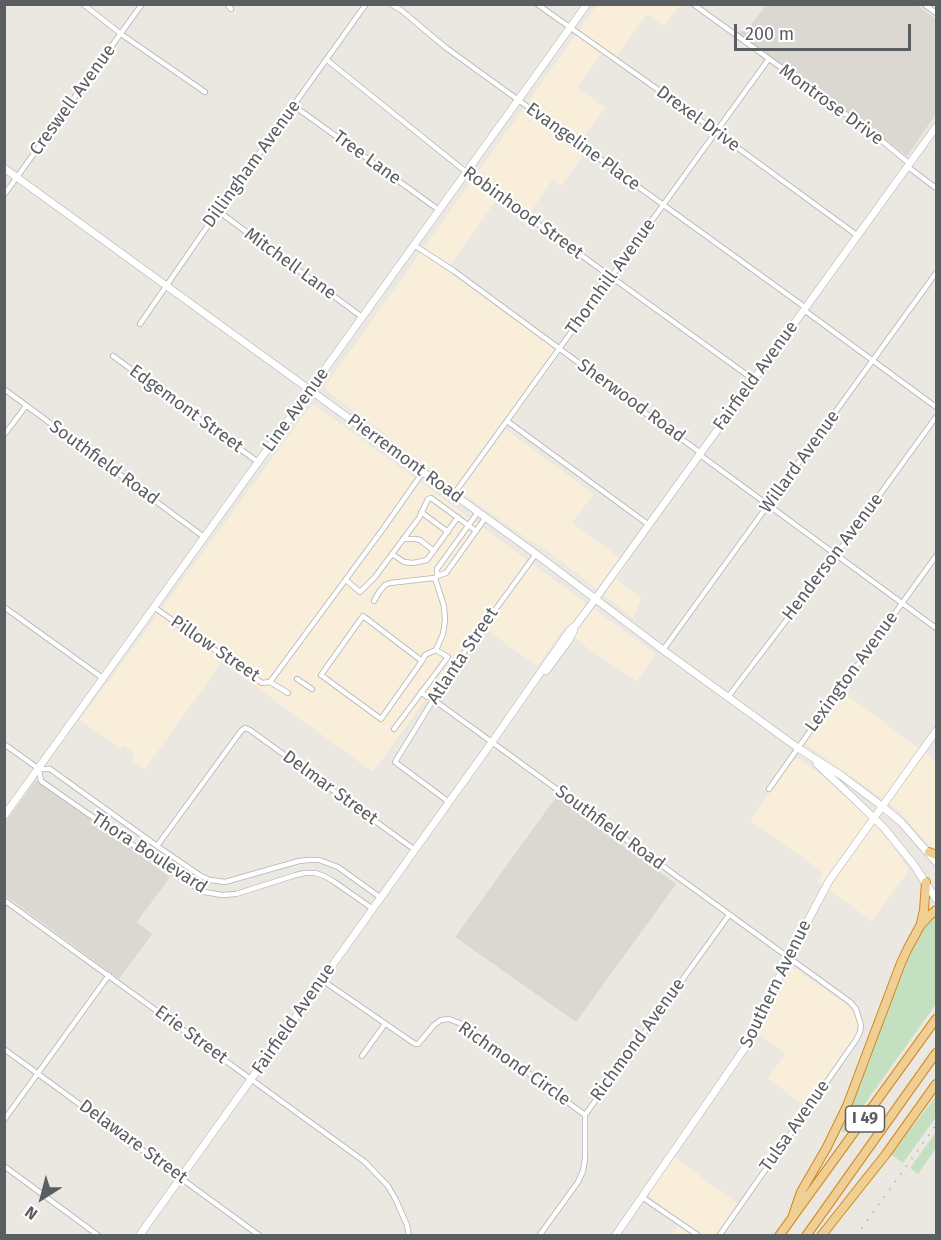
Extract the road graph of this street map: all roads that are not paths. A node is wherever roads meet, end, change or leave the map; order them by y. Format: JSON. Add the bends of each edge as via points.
{"nodes":[{"id":1,"x":83,"y":4,"type":"edge"},
{"id":2,"x":142,"y":4,"type":"edge"},
{"id":3,"x":227,"y":4,"type":"edge"},
{"id":4,"x":366,"y":4,"type":"edge"},
{"id":5,"x":391,"y":4,"type":"edge"},
{"id":6,"x":537,"y":4,"type":"edge"},
{"id":7,"x":587,"y":4,"type":"edge"},
{"id":8,"x":693,"y":4,"type":"edge"},
{"id":9,"x":704,"y":4,"type":"edge"},
{"id":10,"x":924,"y":4,"type":"edge"},
{"id":11,"x":231,"y":9,"type":"dead end"},
{"id":12,"x":700,"y":10,"type":"junction"},
{"id":13,"x":936,"y":13,"type":"edge"},
{"id":14,"x":571,"y":28,"type":"junction"},
{"id":15,"x":121,"y":34,"type":"junction"},
{"id":16,"x":327,"y":60,"type":"junction"},
{"id":17,"x":768,"y":60,"type":"junction"},
{"id":18,"x":205,"y":92,"type":"dead end"},
{"id":19,"x":518,"y":100,"type":"junction"},
{"id":20,"x":294,"y":106,"type":"junction"},
{"id":21,"x":936,"y":127,"type":"edge"},
{"id":22,"x":716,"y":133,"type":"junction"},
{"id":23,"x":909,"y":165,"type":"junction"},
{"id":24,"x":4,"y":168,"type":"edge"},
{"id":25,"x":466,"y":172,"type":"junction"},
{"id":26,"x":17,"y":177,"type":"junction"},
{"id":27,"x":936,"y":188,"type":"edge"},
{"id":28,"x":4,"y":195,"type":"edge"},
{"id":29,"x":664,"y":205,"type":"junction"},
{"id":30,"x":439,"y":210,"type":"junction"},
{"id":31,"x":218,"y":211,"type":"junction"},
{"id":32,"x":858,"y":236,"type":"junction"},
{"id":33,"x":414,"y":245,"type":"junction"},
{"id":34,"x":936,"y":273,"type":"edge"},
{"id":35,"x":611,"y":278,"type":"junction"},
{"id":36,"x":166,"y":285,"type":"junction"},
{"id":37,"x":805,"y":309,"type":"junction"},
{"id":38,"x":362,"y":317,"type":"junction"},
{"id":39,"x":140,"y":324,"type":"dead end"},
{"id":40,"x":559,"y":349,"type":"junction"},
{"id":41,"x":113,"y":356,"type":"dead end"},
{"id":42,"x":873,"y":361,"type":"junction"},
{"id":43,"x":754,"y":380,"type":"junction"},
{"id":44,"x":4,"y":389,"type":"edge"},
{"id":45,"x":310,"y":390,"type":"junction"},
{"id":46,"x":26,"y":406,"type":"junction"},
{"id":47,"x":936,"y":407,"type":"edge"},
{"id":48,"x":936,"y":417,"type":"edge"},
{"id":49,"x":507,"y":421,"type":"junction"},
{"id":50,"x":4,"y":435,"type":"edge"},
{"id":51,"x":700,"y":454,"type":"junction"},
{"id":52,"x":259,"y":462,"type":"junction"},
{"id":53,"x":423,"y":472,"type":"junction"},
{"id":54,"x":454,"y":494,"type":"junction"},
{"id":55,"x":768,"y":505,"type":"junction"},
{"id":56,"x":421,"y":512,"type":"junction"},
{"id":57,"x":478,"y":512,"type":"junction"},
{"id":58,"x":458,"y":517,"type":"junction"},
{"id":59,"x":486,"y":518,"type":"junction"},
{"id":60,"x":468,"y":525,"type":"junction"},
{"id":61,"x":648,"y":525,"type":"junction"},
{"id":62,"x":448,"y":531,"type":"junction"},
{"id":63,"x":476,"y":531,"type":"junction"},
{"id":64,"x":204,"y":537,"type":"junction"},
{"id":65,"x":403,"y":539,"type":"junction"},
{"id":66,"x":434,"y":551,"type":"junction"},
{"id":67,"x":392,"y":554,"type":"junction"},
{"id":68,"x":536,"y":554,"type":"junction"},
{"id":69,"x":836,"y":555,"type":"junction"},
{"id":70,"x":936,"y":556,"type":"edge"},
{"id":71,"x":436,"y":577,"type":"junction"},
{"id":72,"x":346,"y":580,"type":"junction"},
{"id":73,"x":596,"y":598,"type":"junction"},
{"id":74,"x":374,"y":602,"type":"dead end"},
{"id":75,"x":903,"y":603,"type":"junction"},
{"id":76,"x":4,"y":606,"type":"edge"},
{"id":77,"x":155,"y":608,"type":"junction"},
{"id":78,"x":936,"y":628,"type":"edge"},
{"id":79,"x":436,"y":650,"type":"junction"},
{"id":80,"x":663,"y":650,"type":"junction"},
{"id":81,"x":422,"y":661,"type":"junction"},
{"id":82,"x":104,"y":679,"type":"junction"},
{"id":83,"x":297,"y":679,"type":"dead end"},
{"id":84,"x":270,"y":682,"type":"junction"},
{"id":85,"x":312,"y":689,"type":"dead end"},
{"id":86,"x":421,"y":692,"type":"junction"},
{"id":87,"x":288,"y":693,"type":"dead end"},
{"id":88,"x":435,"y":697,"type":"junction"},
{"id":89,"x":728,"y":697,"type":"junction"},
{"id":90,"x":394,"y":729,"type":"dead end"},
{"id":91,"x":936,"y":731,"type":"edge"},
{"id":92,"x":492,"y":742,"type":"junction"},
{"id":93,"x":4,"y":744,"type":"edge"},
{"id":94,"x":801,"y":750,"type":"junction"},
{"id":95,"x":39,"y":769,"type":"junction"},
{"id":96,"x":769,"y":789,"type":"dead end"},
{"id":97,"x":449,"y":802,"type":"junction"},
{"id":98,"x":883,"y":807,"type":"junction"},
{"id":99,"x":4,"y":816,"type":"edge"},
{"id":100,"x":874,"y":819,"type":"junction"},
{"id":101,"x":157,"y":846,"type":"junction"},
{"id":102,"x":415,"y":850,"type":"junction"},
{"id":103,"x":932,"y":854,"type":"edge"},
{"id":104,"x":936,"y":862,"type":"edge"},
{"id":105,"x":926,"y":882,"type":"junction"},
{"id":106,"x":381,"y":898,"type":"junction"},
{"id":107,"x":936,"y":899,"type":"edge"},
{"id":108,"x":4,"y":900,"type":"edge"},
{"id":109,"x":373,"y":909,"type":"junction"},
{"id":110,"x":936,"y":910,"type":"edge"},
{"id":111,"x":729,"y":915,"type":"junction"},
{"id":112,"x":920,"y":926,"type":"junction"},
{"id":113,"x":788,"y":958,"type":"junction"},
{"id":114,"x":109,"y":975,"type":"junction"},
{"id":115,"x":322,"y":980,"type":"junction"},
{"id":116,"x":859,"y":1014,"type":"joint"},
{"id":117,"x":936,"y":1019,"type":"edge"},
{"id":118,"x":385,"y":1024,"type":"junction"},
{"id":119,"x":4,"y":1048,"type":"edge"},
{"id":120,"x":936,"y":1053,"type":"edge"},
{"id":121,"x":362,"y":1056,"type":"dead end"},
{"id":122,"x":38,"y":1073,"type":"junction"},
{"id":123,"x":251,"y":1080,"type":"junction"},
{"id":124,"x":936,"y":1084,"type":"edge"},
{"id":125,"x":585,"y":1115,"type":"junction"},
{"id":126,"x":4,"y":1120,"type":"edge"},
{"id":127,"x":4,"y":1166,"type":"edge"},
{"id":128,"x":181,"y":1177,"type":"junction"},
{"id":129,"x":642,"y":1197,"type":"junction"},
{"id":130,"x":792,"y":1218,"type":"junction"},
{"id":131,"x":99,"y":1236,"type":"edge"},
{"id":132,"x":138,"y":1236,"type":"edge"},
{"id":133,"x":260,"y":1236,"type":"edge"},
{"id":134,"x":409,"y":1236,"type":"edge"},
{"id":135,"x":539,"y":1236,"type":"edge"},
{"id":136,"x":615,"y":1236,"type":"edge"},
{"id":137,"x":699,"y":1236,"type":"edge"},
{"id":138,"x":719,"y":1236,"type":"edge"},
{"id":139,"x":779,"y":1236,"type":"edge"},
{"id":140,"x":806,"y":1236,"type":"edge"},
{"id":141,"x":821,"y":1236,"type":"edge"}],
"edges":[{"from":1,"to":15,"type":"street"},
{"from":2,"to":15,"type":"street","name":"Creswell Avenue"},
{"from":3,"to":11,"type":"street"},
{"from":4,"to":16,"type":"street","name":"Dillingham Avenue"},
{"from":5,"to":19,"type":"street","name":"Evangeline Place"},
{"from":6,"to":14,"type":"street","name":"Drexel Drive"},
{"from":7,"to":14,"type":"main road","name":"Line Avenue"},
{"from":8,"to":12,"type":"street","name":"Montrose Drive"},
{"from":9,"to":12,"type":"street"},
{"from":10,"to":13,"type":"street"},
{"from":12,"to":17,"type":"street","name":"Montrose Drive"},
{"from":14,"to":19,"type":"main road","name":"Line Avenue"},
{"from":14,"to":22,"type":"street","name":"Drexel Drive"},
{"from":15,"to":18,"type":"street"},
{"from":15,"to":26,"type":"street","name":"Creswell Avenue"},
{"from":16,"to":20,"type":"street","name":"Dillingham Avenue"},
{"from":16,"to":25,"type":"street","name":"Robinhood Street"},
{"from":17,"to":22,"type":"street","name":"Thornhill Avenue"},
{"from":17,"to":23,"type":"street","name":"Montrose Drive","via":[[876,136]]},
{"from":19,"to":25,"type":"main road","name":"Line Avenue"},
{"from":19,"to":29,"type":"street","name":"Evangeline Place"},
{"from":20,"to":30,"type":"street","name":"Tree Lane"},
{"from":20,"to":31,"type":"street","name":"Dillingham Avenue"},
{"from":21,"to":23,"type":"main road","name":"Fairfield Avenue"},
{"from":22,"to":29,"type":"street","name":"Thornhill Avenue"},
{"from":22,"to":32,"type":"street","name":"Drexel Drive"},
{"from":23,"to":27,"type":"street","name":"Montrose Drive"},
{"from":23,"to":32,"type":"main road","name":"Fairfield Avenue"},
{"from":24,"to":26,"type":"main road","name":"Pierremont Road"},
{"from":25,"to":30,"type":"main road","name":"Line Avenue"},
{"from":25,"to":35,"type":"street","name":"Robinhood Street"},
{"from":26,"to":28,"type":"street","name":"Creswell Avenue"},
{"from":26,"to":36,"type":"main road","name":"Pierremont Road"},
{"from":29,"to":35,"type":"street","name":"Thornhill Avenue"},
{"from":29,"to":37,"type":"street","name":"Evangeline Place"},
{"from":30,"to":33,"type":"main road","name":"Line Avenue"},
{"from":31,"to":36,"type":"street","name":"Dillingham Avenue"},
{"from":31,"to":38,"type":"street","name":"Mitchell Lane"},
{"from":32,"to":37,"type":"main road","name":"Fairfield Avenue"},
{"from":33,"to":38,"type":"main road","name":"Line Avenue"},
{"from":33,"to":40,"type":"street","name":"Sherwood Road"},
{"from":34,"to":42,"type":"street","name":"Willard Avenue"},
{"from":35,"to":40,"type":"street","name":"Thornhill Avenue"},
{"from":35,"to":43,"type":"street","name":"Robinhood Street"},
{"from":36,"to":39,"type":"street","name":"Dillingham Avenue"},
{"from":36,"to":45,"type":"main road","name":"Pierremont Road"},
{"from":37,"to":42,"type":"street","name":"Evangeline Place"},
{"from":37,"to":43,"type":"main road","name":"Fairfield Avenue"},
{"from":38,"to":45,"type":"main road","name":"Line Avenue"},
{"from":40,"to":49,"type":"street","name":"Thornhill Avenue"},
{"from":40,"to":51,"type":"street","name":"Sherwood Road"},
{"from":41,"to":52,"type":"street","name":"Edgemont Street"},
{"from":42,"to":47,"type":"street","name":"Evangeline Place"},
{"from":42,"to":55,"type":"street","name":"Willard Avenue"},
{"from":43,"to":51,"type":"main road","name":"Fairfield Avenue"},
{"from":44,"to":46,"type":"street","name":"Southfield Road"},
{"from":45,"to":52,"type":"main road","name":"Line Avenue"},
{"from":45,"to":53,"type":"main road","name":"Pierremont Road"},
{"from":46,"to":50,"type":"street"},
{"from":46,"to":64,"type":"street","name":"Southfield Road"},
{"from":48,"to":69,"type":"street","name":"Henderson Avenue"},
{"from":49,"to":54,"type":"street","name":"Thornhill Avenue"},
{"from":49,"to":61,"type":"street"},
{"from":51,"to":55,"type":"street","name":"Sherwood Road"},
{"from":51,"to":61,"type":"main road","name":"Fairfield Avenue"},
{"from":52,"to":64,"type":"main road","name":"Line Avenue"},
{"from":53,"to":54,"type":"main road","name":"Pierremont Road"},
{"from":53,"to":72,"type":"street"},
{"from":54,"to":57,"type":"main road","name":"Pierremont Road"},
{"from":55,"to":69,"type":"street","name":"Sherwood Road"},
{"from":55,"to":80,"type":"street","name":"Willard Avenue"},
{"from":56,"to":58,"type":"street","via":[[431,498]]},
{"from":56,"to":62,"type":"street"},
{"from":56,"to":65,"type":"street"},
{"from":57,"to":59,"type":"main road","name":"Pierremont Road"},
{"from":57,"to":60,"type":"street"},
{"from":58,"to":60,"type":"street"},
{"from":58,"to":62,"type":"street"},
{"from":59,"to":63,"type":"street"},
{"from":59,"to":68,"type":"main road","name":"Pierremont Road"},
{"from":60,"to":63,"type":"street"},
{"from":60,"to":71,"type":"street","via":[[437,569]]},
{"from":61,"to":73,"type":"main road","name":"Fairfield Avenue"},
{"from":62,"to":66,"type":"street"},
{"from":63,"to":71,"type":"street","via":[[446,573]]},
{"from":64,"to":77,"type":"main road","name":"Line Avenue"},
{"from":65,"to":66,"type":"street","via":[[420,540]]},
{"from":65,"to":67,"type":"street"},
{"from":66,"to":67,"type":"street","via":[[427,560],[413,562]]},
{"from":67,"to":72,"type":"street","via":[[360,592]]},
{"from":68,"to":73,"type":"main road","name":"Pierremont Road"},
{"from":68,"to":88,"type":"street","name":"Atlanta Street"},
{"from":69,"to":75,"type":"street","name":"Sherwood Road"},
{"from":69,"to":89,"type":"street","name":"Henderson Avenue"},
{"from":70,"to":75,"type":"street","name":"Lexington Avenue"},
{"from":71,"to":74,"type":"street","via":[[390,583]]},
{"from":71,"to":79,"type":"street","via":[[445,620]]},
{"from":72,"to":84,"type":"street","name":"Pillow Street"},
{"from":73,"to":80,"type":"main road","name":"Pierremont Road"},
{"from":73,"to":92,"type":"main road","name":"Fairfield Avenue"},
{"from":75,"to":78,"type":"street","name":"Sherwood Road"},
{"from":75,"to":94,"type":"street","name":"Lexington Avenue"},
{"from":76,"to":82,"type":"street"},
{"from":77,"to":82,"type":"main road","name":"Line Avenue"},
{"from":77,"to":84,"type":"street","name":"Pillow Street","via":[[262,683]]},
{"from":79,"to":81,"type":"street"},
{"from":79,"to":86,"type":"street","via":[[448,657]]},
{"from":80,"to":89,"type":"main road","name":"Pierremont Road"},
{"from":81,"to":81,"type":"street","via":[[381,719],[321,675],[363,616]]},
{"from":82,"to":95,"type":"main road","name":"Line Avenue"},
{"from":83,"to":85,"type":"street"},
{"from":84,"to":87,"type":"street"},
{"from":86,"to":88,"type":"street"},
{"from":86,"to":90,"type":"street"},
{"from":88,"to":92,"type":"street","name":"Southfield Road"},
{"from":88,"to":97,"type":"street","name":"Atlanta Street","via":[[395,762]]},
{"from":89,"to":94,"type":"main road","name":"Pierremont Road"},
{"from":91,"to":98,"type":"main road","name":"Southern Avenue"},
{"from":92,"to":97,"type":"main road","name":"Fairfield Avenue"},
{"from":92,"to":111,"type":"street","name":"Southfield Road"},
{"from":93,"to":95,"type":"street","name":"Thora Boulevard"},
{"from":94,"to":96,"type":"street","name":"Lexington Avenue"},
{"from":94,"to":98,"type":"main road","name":"Pierremont Road"},
{"from":94,"to":100,"type":"main road","name":"Pierremont Road"},
{"from":95,"to":99,"type":"main road","name":"Line Avenue"},
{"from":95,"to":101,"type":"street","name":"Thora Boulevard","via":[[50,769]]},
{"from":95,"to":109,"type":"street","name":"Thora Boulevard","via":[[41,781],[204,891],[236,894],[315,873]]},
{"from":97,"to":102,"type":"main road","name":"Fairfield Avenue"},
{"from":98,"to":100,"type":"main road","name":"Southern Avenue"},
{"from":98,"to":103,"type":"main road","name":"Pierremont Road"},
{"from":100,"to":105,"type":"main road","name":"Pierremont Road"},
{"from":100,"to":113,"type":"main road","name":"Southern Avenue","via":[[829,881]]},
{"from":101,"to":102,"type":"street","name":"Delmar Street","via":[[245,728]]},
{"from":101,"to":106,"type":"street","name":"Thora Boulevard","via":[[215,881],[232,880],[298,861],[319,860],[338,867]]},
{"from":102,"to":106,"type":"main road","name":"Fairfield Avenue"},
{"from":103,"to":104,"type":"main road","name":"Pierremont Road"},
{"from":105,"to":107,"type":"main road","name":"Pierremont Road"},
{"from":105,"to":112,"type":"highway"},
{"from":106,"to":109,"type":"main road","name":"Fairfield Avenue"},
{"from":108,"to":114,"type":"street","name":"Erie Street"},
{"from":109,"to":115,"type":"main road","name":"Fairfield Avenue"},
{"from":110,"to":112,"type":"highway"},
{"from":111,"to":113,"type":"street","name":"Southfield Road"},
{"from":111,"to":125,"type":"street","name":"Richmond Avenue"},
{"from":112,"to":130,"type":"highway","via":[[901,963],[847,1106],[801,1192]]},
{"from":113,"to":116,"type":"street","name":"Southfield Road","via":[[850,1002]]},
{"from":113,"to":129,"type":"main road","name":"Southern Avenue","via":[[749,1042]]},
{"from":114,"to":122,"type":"street"},
{"from":114,"to":123,"type":"street","name":"Erie Street"},
{"from":115,"to":118,"type":"street"},
{"from":115,"to":123,"type":"main road","name":"Fairfield Avenue"},
{"from":116,"to":138,"type":"street","name":"Tulsa Avenue","via":[[861,1025],[856,1041]]},
{"from":117,"to":130,"type":"highway","number":"I 49"},
{"from":118,"to":121,"type":"street"},
{"from":118,"to":125,"type":"street","name":"Richmond Circle","via":[[416,1044],[441,1020],[462,1024]]},
{"from":119,"to":122,"type":"street","name":"Delaware Street"},
{"from":120,"to":140,"type":"highway","number":"I 49"},
{"from":122,"to":126,"type":"street"},
{"from":122,"to":128,"type":"street","name":"Delaware Street"},
{"from":123,"to":128,"type":"main road","name":"Fairfield Avenue"},
{"from":123,"to":134,"type":"street","name":"Erie Street","via":[[377,1173],[400,1207]]},
{"from":124,"to":141,"type":"highway"},
{"from":125,"to":135,"type":"street","name":"Richmond Avenue","via":[[584,1171]]},
{"from":127,"to":131,"type":"street"},
{"from":128,"to":132,"type":"main road","name":"Fairfield Avenue"},
{"from":128,"to":133,"type":"street","name":"Delaware Street"},
{"from":129,"to":136,"type":"main road","name":"Southern Avenue"},
{"from":129,"to":137,"type":"street"},
{"from":130,"to":139,"type":"highway","number":"I 49"}]}
